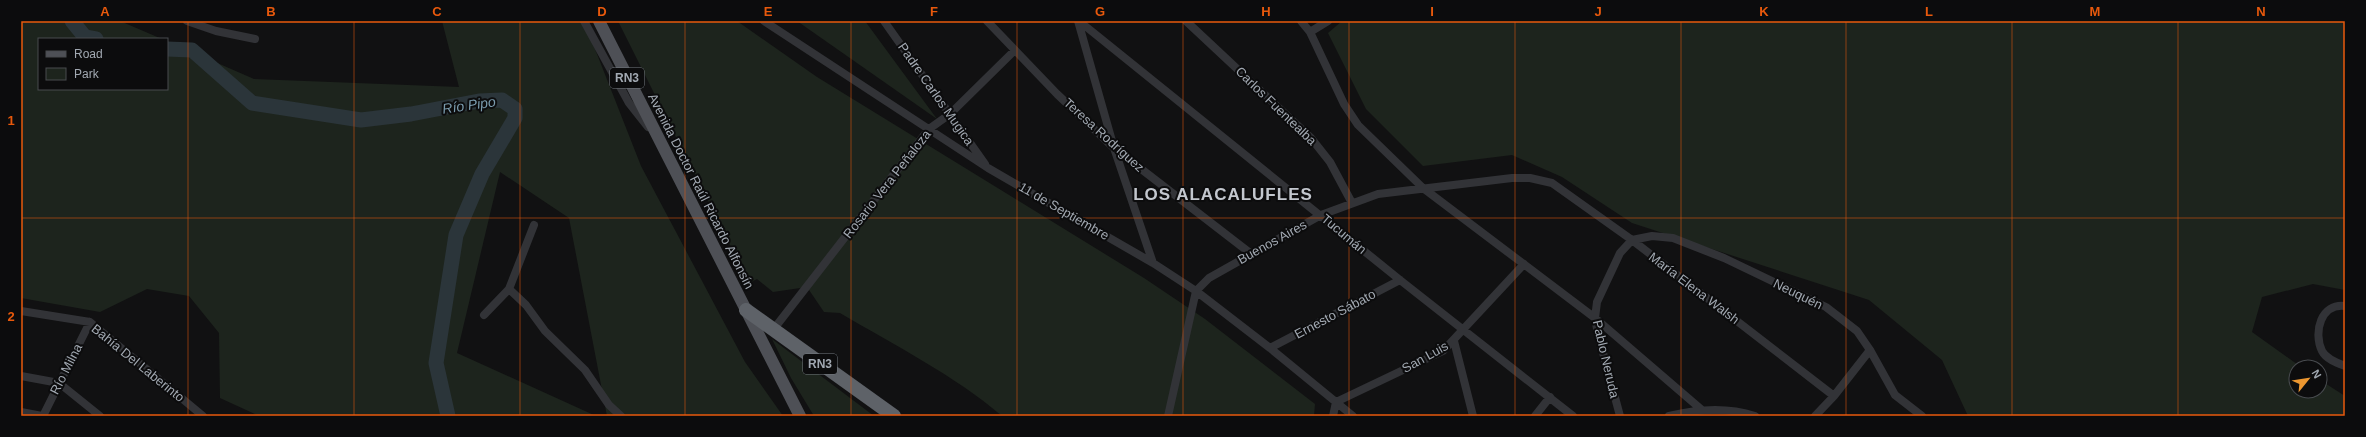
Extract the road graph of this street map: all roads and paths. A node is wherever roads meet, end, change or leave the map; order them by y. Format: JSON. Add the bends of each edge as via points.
{"nodes":[{"id":1,"x":187,"y":21,"type":"edge"},
{"id":2,"x":584,"y":21,"type":"edge"},
{"id":3,"x":599,"y":21,"type":"edge"},
{"id":4,"x":764,"y":21,"type":"edge"},
{"id":5,"x":884,"y":21,"type":"edge"},
{"id":6,"x":987,"y":21,"type":"edge"},
{"id":7,"x":1078,"y":21,"type":"edge"},
{"id":8,"x":1186,"y":21,"type":"edge"},
{"id":9,"x":1301,"y":21,"type":"edge"},
{"id":10,"x":1328,"y":21,"type":"edge"},
{"id":11,"x":203,"y":24,"type":"edge"},
{"id":12,"x":1310,"y":32,"type":"junction"},
{"id":13,"x":255,"y":39,"type":"dead end"},
{"id":14,"x":1015,"y":50,"type":"junction"},
{"id":15,"x":950,"y":114,"type":"junction"},
{"id":16,"x":929,"y":129,"type":"junction"},
{"id":17,"x":656,"y":135,"type":"junction"},
{"id":18,"x":1114,"y":148,"type":"junction"},
{"id":19,"x":988,"y":168,"type":"junction"},
{"id":20,"x":1552,"y":183,"type":"joint"},
{"id":21,"x":1423,"y":188,"type":"junction"},
{"id":22,"x":1352,"y":203,"type":"junction"},
{"id":23,"x":1322,"y":215,"type":"junction"},
{"id":24,"x":534,"y":225,"type":"dead end"},
{"id":25,"x":1632,"y":240,"type":"junction"},
{"id":26,"x":1250,"y":254,"type":"junction"},
{"id":27,"x":1153,"y":263,"type":"junction"},
{"id":28,"x":1524,"y":264,"type":"junction"},
{"id":29,"x":1400,"y":280,"type":"junction"},
{"id":30,"x":510,"y":289,"type":"junction"},
{"id":31,"x":1196,"y":290,"type":"junction"},
{"id":32,"x":2345,"y":306,"type":"edge"},
{"id":33,"x":746,"y":310,"type":"junction"},
{"id":34,"x":21,"y":311,"type":"edge"},
{"id":35,"x":484,"y":316,"type":"dead end"},
{"id":36,"x":1595,"y":318,"type":"junction"},
{"id":37,"x":90,"y":322,"type":"junction"},
{"id":38,"x":773,"y":330,"type":"junction"},
{"id":39,"x":1465,"y":330,"type":"junction"},
{"id":40,"x":1454,"y":341,"type":"junction"},
{"id":41,"x":1270,"y":348,"type":"junction"},
{"id":42,"x":1870,"y":350,"type":"junction"},
{"id":43,"x":2345,"y":366,"type":"edge"},
{"id":44,"x":21,"y":376,"type":"edge"},
{"id":45,"x":60,"y":383,"type":"junction"},
{"id":46,"x":1834,"y":396,"type":"junction"},
{"id":47,"x":1550,"y":398,"type":"junction"},
{"id":48,"x":1336,"y":402,"type":"junction"},
{"id":49,"x":1702,"y":410,"type":"junction"},
{"id":50,"x":21,"y":412,"type":"edge"},
{"id":51,"x":42,"y":416,"type":"edge"},
{"id":52,"x":100,"y":416,"type":"edge"},
{"id":53,"x":203,"y":416,"type":"edge"},
{"id":54,"x":621,"y":416,"type":"edge"},
{"id":55,"x":800,"y":416,"type":"edge"},
{"id":56,"x":894,"y":416,"type":"edge"},
{"id":57,"x":1168,"y":416,"type":"edge"},
{"id":58,"x":1334,"y":416,"type":"edge"},
{"id":59,"x":1353,"y":416,"type":"edge"},
{"id":60,"x":1473,"y":416,"type":"edge"},
{"id":61,"x":1535,"y":416,"type":"edge"},
{"id":62,"x":1574,"y":416,"type":"edge"},
{"id":63,"x":1620,"y":416,"type":"edge"},
{"id":64,"x":1669,"y":416,"type":"edge"},
{"id":65,"x":1755,"y":416,"type":"edge"},
{"id":66,"x":1815,"y":416,"type":"edge"},
{"id":67,"x":1922,"y":416,"type":"edge"}],
"edges":[{"from":1,"to":11,"type":"street"},
{"from":2,"to":17,"type":"street","via":[[628,103]]},
{"from":3,"to":17,"type":"main road","name":"Avenida Doctor Raúl Ricardo Alfonsín","number":"RN3"},
{"from":4,"to":16,"type":"street","name":"11 de Septiembre"},
{"from":5,"to":15,"type":"street","name":"Padre Carlos Mugica"},
{"from":6,"to":14,"type":"street","name":"Teresa Rodríguez"},
{"from":7,"to":18,"type":"street"},
{"from":7,"to":23,"type":"street","name":"Tucumán"},
{"from":8,"to":22,"type":"street","name":"Carlos Fuentealba","via":[[1311,138],[1330,162]]},
{"from":9,"to":12,"type":"street"},
{"from":10,"to":12,"type":"street"},
{"from":11,"to":13,"type":"street"},
{"from":12,"to":21,"type":"street","via":[[1344,104],[1358,125]]},
{"from":14,"to":15,"type":"street","name":"Rosario Vera Peñaloza"},
{"from":14,"to":18,"type":"street","name":"Teresa Rodríguez"},
{"from":15,"to":16,"type":"street","name":"Rosario Vera Peñaloza"},
{"from":15,"to":19,"type":"street","name":"Padre Carlos Mugica"},
{"from":16,"to":19,"type":"street","name":"11 de Septiembre"},
{"from":16,"to":38,"type":"street","name":"Rosario Vera Peñaloza"},
{"from":17,"to":33,"type":"main road","name":"Avenida Doctor Raúl Ricardo Alfonsín","number":"RN3"},
{"from":18,"to":26,"type":"street","name":"Teresa Rodríguez"},
{"from":18,"to":27,"type":"street"},
{"from":19,"to":27,"type":"street","name":"11 de Septiembre"},
{"from":20,"to":21,"type":"street","name":"Buenos Aires","via":[[1530,178],[1512,178]]},
{"from":20,"to":25,"type":"street","name":"María Elena Walsh"},
{"from":21,"to":22,"type":"street","name":"Buenos Aires","via":[[1378,194]]},
{"from":21,"to":28,"type":"street"},
{"from":22,"to":23,"type":"street","name":"Buenos Aires"},
{"from":23,"to":26,"type":"street","name":"Buenos Aires"},
{"from":23,"to":29,"type":"street","name":"Tucumán"},
{"from":24,"to":30,"type":"street"},
{"from":25,"to":36,"type":"street","name":"Pablo Neruda","via":[[1620,254],[1597,302]]},
{"from":25,"to":42,"type":"street","name":"Neuquén","via":[[1652,236],[1673,238],[1724,258],[1826,307],[1857,331]]},
{"from":25,"to":46,"type":"street","name":"María Elena Walsh"},
{"from":26,"to":31,"type":"street","name":"Buenos Aires","via":[[1209,278]]},
{"from":27,"to":31,"type":"street","name":"11 de Septiembre"},
{"from":28,"to":36,"type":"street"},
{"from":28,"to":39,"type":"street","name":"San Luis"},
{"from":29,"to":39,"type":"street","name":"Tucumán"},
{"from":29,"to":41,"type":"street","name":"Ernesto Sábato"},
{"from":30,"to":35,"type":"street"},
{"from":30,"to":54,"type":"street","via":[[526,305],[545,331],[585,370],[609,405]]},
{"from":31,"to":41,"type":"street","name":"11 de Septiembre"},
{"from":31,"to":57,"type":"street"},
{"from":32,"to":43,"type":"street","via":[[2336,305],[2325,311],[2320,340],[2327,357]]},
{"from":33,"to":38,"type":"highway","number":"RN3"},
{"from":33,"to":55,"type":"main road","name":"Avenida Doctor Raúl Ricardo Alfonsín"},
{"from":34,"to":37,"type":"street","name":"Bahía Del Laberinto"},
{"from":36,"to":49,"type":"street"},
{"from":36,"to":63,"type":"street","name":"Pablo Neruda"},
{"from":37,"to":45,"type":"street","name":"Río Milna"},
{"from":37,"to":53,"type":"street","name":"Bahía Del Laberinto"},
{"from":38,"to":56,"type":"highway","number":"RN3"},
{"from":39,"to":40,"type":"street","name":"San Luis"},
{"from":39,"to":47,"type":"street","name":"Tucumán"},
{"from":40,"to":48,"type":"street","name":"San Luis","via":[[1443,351]]},
{"from":40,"to":60,"type":"street"},
{"from":41,"to":48,"type":"street","name":"11 de Septiembre"},
{"from":42,"to":46,"type":"street"},
{"from":42,"to":67,"type":"street","name":"Neuquén","via":[[1895,395]]},
{"from":44,"to":45,"type":"street"},
{"from":45,"to":51,"type":"street","name":"Río Milna"},
{"from":45,"to":52,"type":"street"},
{"from":46,"to":66,"type":"street"},
{"from":47,"to":61,"type":"street"},
{"from":47,"to":62,"type":"street","name":"Tucumán"},
{"from":48,"to":58,"type":"street"},
{"from":48,"to":59,"type":"street","name":"11 de Septiembre"},
{"from":49,"to":64,"type":"street"},
{"from":49,"to":65,"type":"street","via":[[1736,410]]},
{"from":50,"to":51,"type":"street"}]}
